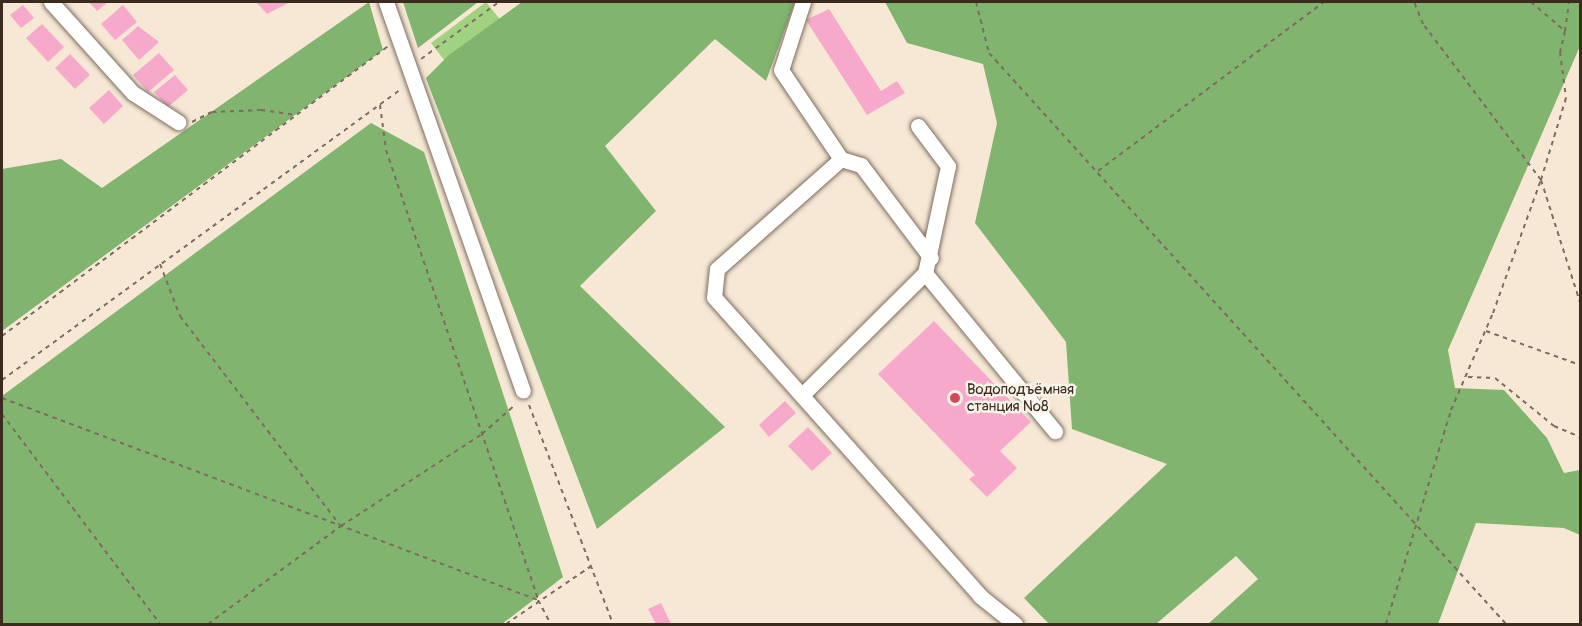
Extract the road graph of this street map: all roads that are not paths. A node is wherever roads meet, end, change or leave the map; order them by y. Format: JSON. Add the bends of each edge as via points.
{"nodes":[{"id":1,"x":51,"y":2,"type":"edge"},
{"id":2,"x":386,"y":2,"type":"edge"},
{"id":3,"x":802,"y":2,"type":"edge"},
{"id":4,"x":178,"y":122,"type":"road end"},
{"id":5,"x":918,"y":126,"type":"dead end"},
{"id":6,"x":841,"y":159,"type":"junction"},
{"id":7,"x":931,"y":258,"type":"junction"},
{"id":8,"x":925,"y":273,"type":"junction"},
{"id":9,"x":523,"y":391,"type":"road end"},
{"id":10,"x":802,"y":395,"type":"junction"},
{"id":11,"x":1055,"y":431,"type":"dead end"},
{"id":12,"x":1015,"y":624,"type":"edge"}],
"edges":[{"from":1,"to":4,"type":"street","via":[[133,93]]},
{"from":2,"to":9,"type":"street"},
{"from":3,"to":6,"type":"street","via":[[781,70]]},
{"from":5,"to":7,"type":"street","via":[[948,166]]},
{"from":6,"to":7,"type":"street","via":[[861,165]]},
{"from":6,"to":10,"type":"street","via":[[717,268],[712,279],[714,297]]},
{"from":7,"to":8,"type":"street"},
{"from":8,"to":10,"type":"street"},
{"from":8,"to":11,"type":"street"},
{"from":10,"to":12,"type":"street","via":[[980,596]]}]}
